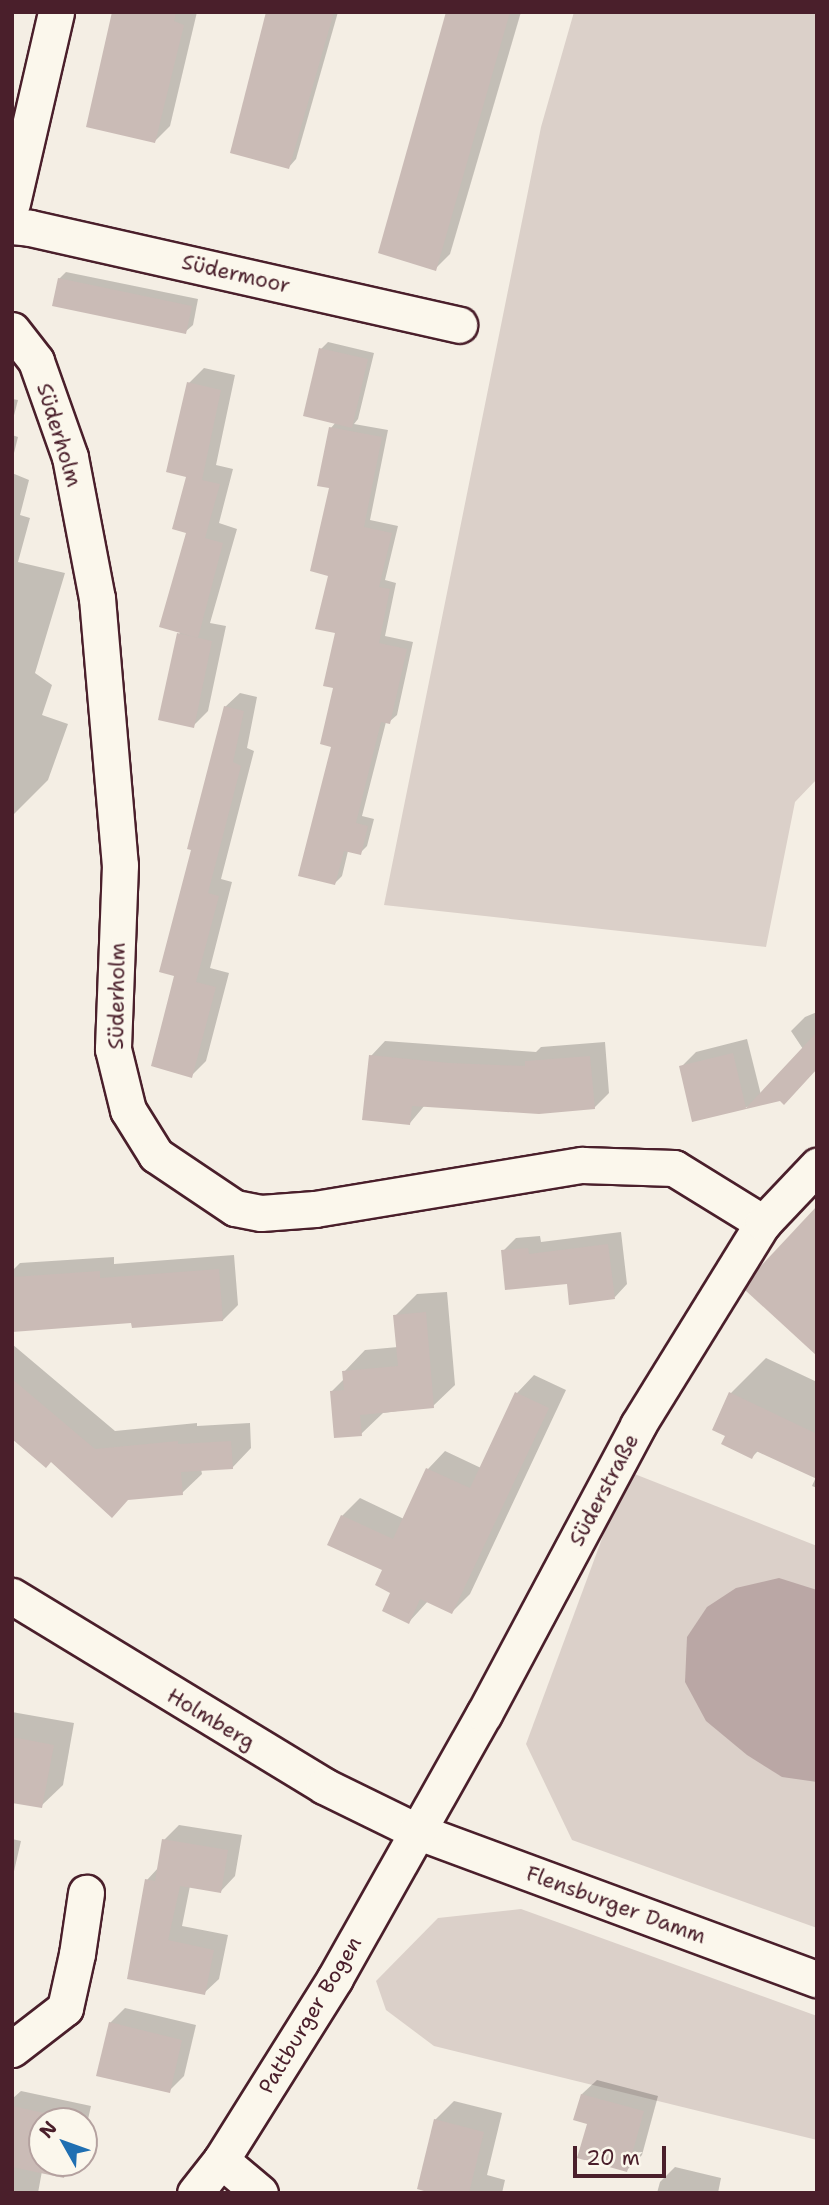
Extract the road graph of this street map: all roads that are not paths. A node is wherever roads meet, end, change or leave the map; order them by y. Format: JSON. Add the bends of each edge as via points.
{"nodes":[{"id":1,"x":56,"y":12,"type":"edge"},
{"id":2,"x":12,"y":203,"type":"edge"},
{"id":3,"x":12,"y":226,"type":"edge"},
{"id":4,"x":459,"y":325,"type":"dead end"},
{"id":5,"x":12,"y":330,"type":"edge"},
{"id":6,"x":817,"y":1166,"type":"edge"},
{"id":7,"x":763,"y":1223,"type":"junction"},
{"id":8,"x":12,"y":1596,"type":"edge"},
{"id":9,"x":416,"y":1831,"type":"junction"},
{"id":10,"x":86,"y":1894,"type":"dead end"},
{"id":11,"x":817,"y":1979,"type":"edge"},
{"id":12,"x":12,"y":2049,"type":"edge"},
{"id":13,"x":220,"y":2160,"type":"junction"},
{"id":14,"x":195,"y":2193,"type":"edge"},
{"id":15,"x":260,"y":2193,"type":"edge"}],
"edges":[{"from":1,"to":2,"type":"street"},
{"from":3,"to":4,"type":"street","name":"Südermoor"},
{"from":5,"to":7,"type":"street","name":"Süderholm","via":[[36,361],[70,457],[97,598],[120,864],[113,1049],[128,1110],[156,1154],[236,1208],[261,1213],[315,1209],[582,1165],[674,1168]]},
{"from":6,"to":7,"type":"street","name":"Süderstraße"},
{"from":7,"to":9,"type":"street","name":"Süderstraße","via":[[638,1425],[484,1714]]},
{"from":8,"to":9,"type":"street","name":"Holmberg","via":[[324,1786]]},
{"from":9,"to":11,"type":"street","name":"Flensburger Damm"},
{"from":9,"to":13,"type":"street","name":"Pattburger Bogen","via":[[335,1978]]},
{"from":10,"to":12,"type":"street","via":[[65,2008]]},
{"from":13,"to":14,"type":"street","name":"Pattburger Bogen"},
{"from":13,"to":15,"type":"street"}]}
